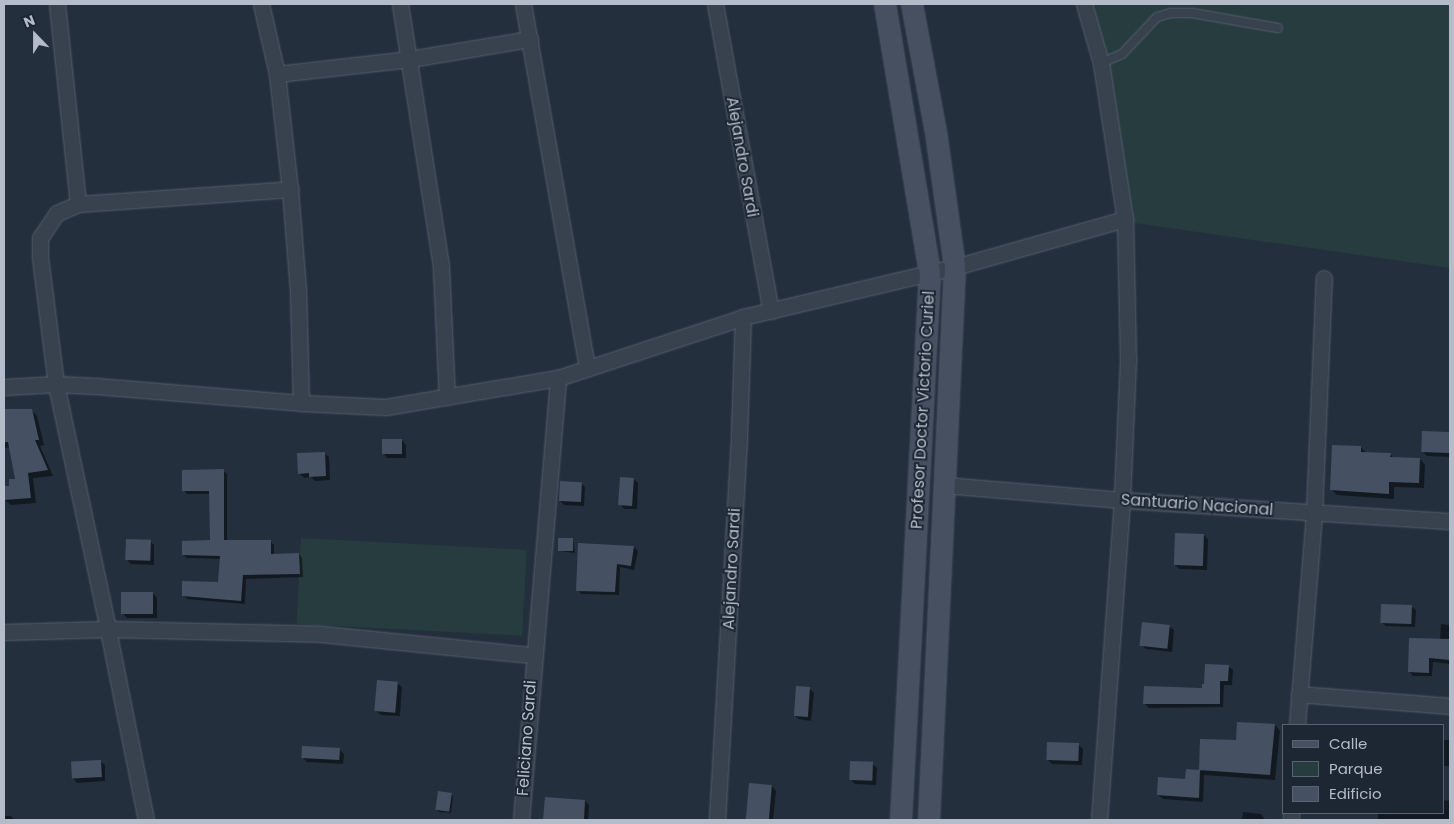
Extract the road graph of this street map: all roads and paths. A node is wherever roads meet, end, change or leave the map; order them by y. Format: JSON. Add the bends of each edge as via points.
{"nodes":[{"id":1,"x":57,"y":4,"type":"edge"},
{"id":2,"x":261,"y":4,"type":"edge"},
{"id":3,"x":400,"y":4,"type":"edge"},
{"id":4,"x":523,"y":4,"type":"edge"},
{"id":5,"x":714,"y":4,"type":"edge"},
{"id":6,"x":885,"y":4,"type":"edge"},
{"id":7,"x":912,"y":4,"type":"edge"},
{"id":8,"x":1084,"y":4,"type":"edge"},
{"id":9,"x":1278,"y":28,"type":"dead end"},
{"id":10,"x":530,"y":39,"type":"junction"},
{"id":11,"x":410,"y":59,"type":"junction"},
{"id":12,"x":1101,"y":63,"type":"junction"},
{"id":13,"x":277,"y":74,"type":"junction"},
{"id":14,"x":290,"y":189,"type":"junction"},
{"id":15,"x":78,"y":204,"type":"junction"},
{"id":16,"x":1125,"y":220,"type":"junction"},
{"id":17,"x":955,"y":267,"type":"junction"},
{"id":18,"x":930,"y":273,"type":"junction"},
{"id":19,"x":1324,"y":278,"type":"dead end"},
{"id":20,"x":771,"y":310,"type":"junction"},
{"id":21,"x":743,"y":318,"type":"junction"},
{"id":22,"x":587,"y":368,"type":"junction"},
{"id":23,"x":558,"y":378,"type":"junction"},
{"id":24,"x":56,"y":384,"type":"junction"},
{"id":25,"x":4,"y":387,"type":"edge"},
{"id":26,"x":447,"y":397,"type":"junction"},
{"id":27,"x":301,"y":403,"type":"junction"},
{"id":28,"x":944,"y":485,"type":"junction"},
{"id":29,"x":1122,"y":500,"type":"junction"},
{"id":30,"x":1314,"y":513,"type":"junction"},
{"id":31,"x":1450,"y":521,"type":"edge"},
{"id":32,"x":108,"y":629,"type":"junction"},
{"id":33,"x":4,"y":632,"type":"edge"},
{"id":34,"x":533,"y":655,"type":"junction"},
{"id":35,"x":1299,"y":694,"type":"junction"},
{"id":36,"x":1450,"y":706,"type":"edge"},
{"id":37,"x":1297,"y":724,"type":"edge"},
{"id":38,"x":146,"y":820,"type":"edge"},
{"id":39,"x":521,"y":820,"type":"edge"},
{"id":40,"x":717,"y":820,"type":"edge"},
{"id":41,"x":901,"y":820,"type":"edge"},
{"id":42,"x":928,"y":820,"type":"edge"},
{"id":43,"x":1099,"y":820,"type":"edge"}],
"edges":[{"from":1,"to":15,"type":"street"},
{"from":2,"to":13,"type":"street"},
{"from":3,"to":11,"type":"street"},
{"from":4,"to":10,"type":"street"},
{"from":5,"to":20,"type":"street","name":"Alejandro Sardi"},
{"from":6,"to":18,"type":"main road","name":"Profesor Doctor Victorio Curiel"},
{"from":7,"to":17,"type":"main road","name":"Profesor Doctor Victorio Curiel","via":[[936,132]]},
{"from":8,"to":12,"type":"street"},
{"from":9,"to":12,"type":"lane","via":[[1192,13],[1171,13],[1156,17],[1122,54]]},
{"from":10,"to":11,"type":"street"},
{"from":10,"to":22,"type":"street"},
{"from":11,"to":13,"type":"street"},
{"from":11,"to":26,"type":"street","via":[[441,267]]},
{"from":12,"to":16,"type":"street"},
{"from":13,"to":14,"type":"street"},
{"from":14,"to":15,"type":"street"},
{"from":14,"to":27,"type":"street","via":[[298,290]]},
{"from":15,"to":24,"type":"street","via":[[57,213],[40,238]]},
{"from":16,"to":17,"type":"street"},
{"from":16,"to":29,"type":"street","via":[[1128,360]]},
{"from":17,"to":18,"type":"street"},
{"from":17,"to":28,"type":"main road","name":"Profesor Doctor Victorio Curiel"},
{"from":18,"to":20,"type":"street"},
{"from":18,"to":41,"type":"main road","name":"Profesor Doctor Victorio Curiel"},
{"from":19,"to":30,"type":"street"},
{"from":20,"to":21,"type":"street"},
{"from":21,"to":22,"type":"street"},
{"from":21,"to":40,"type":"street","name":"Alejandro Sardi"},
{"from":22,"to":23,"type":"street"},
{"from":23,"to":26,"type":"street"},
{"from":23,"to":34,"type":"street","name":"Feliciano Sardi"},
{"from":24,"to":25,"type":"street"},
{"from":24,"to":27,"type":"street"},
{"from":24,"to":32,"type":"street"},
{"from":26,"to":27,"type":"street","via":[[386,407]]},
{"from":28,"to":29,"type":"street","name":"Santuario Nacional"},
{"from":28,"to":42,"type":"main road","name":"Profesor Doctor Victorio Curiel"},
{"from":29,"to":30,"type":"street","name":"Santuario Nacional"},
{"from":29,"to":43,"type":"street"},
{"from":30,"to":31,"type":"street","name":"Santuario Nacional"},
{"from":30,"to":35,"type":"street"},
{"from":32,"to":33,"type":"street"},
{"from":32,"to":34,"type":"street","via":[[321,634]]},
{"from":32,"to":38,"type":"street"},
{"from":34,"to":39,"type":"street","name":"Feliciano Sardi"},
{"from":35,"to":36,"type":"street"},
{"from":35,"to":37,"type":"street"}]}
